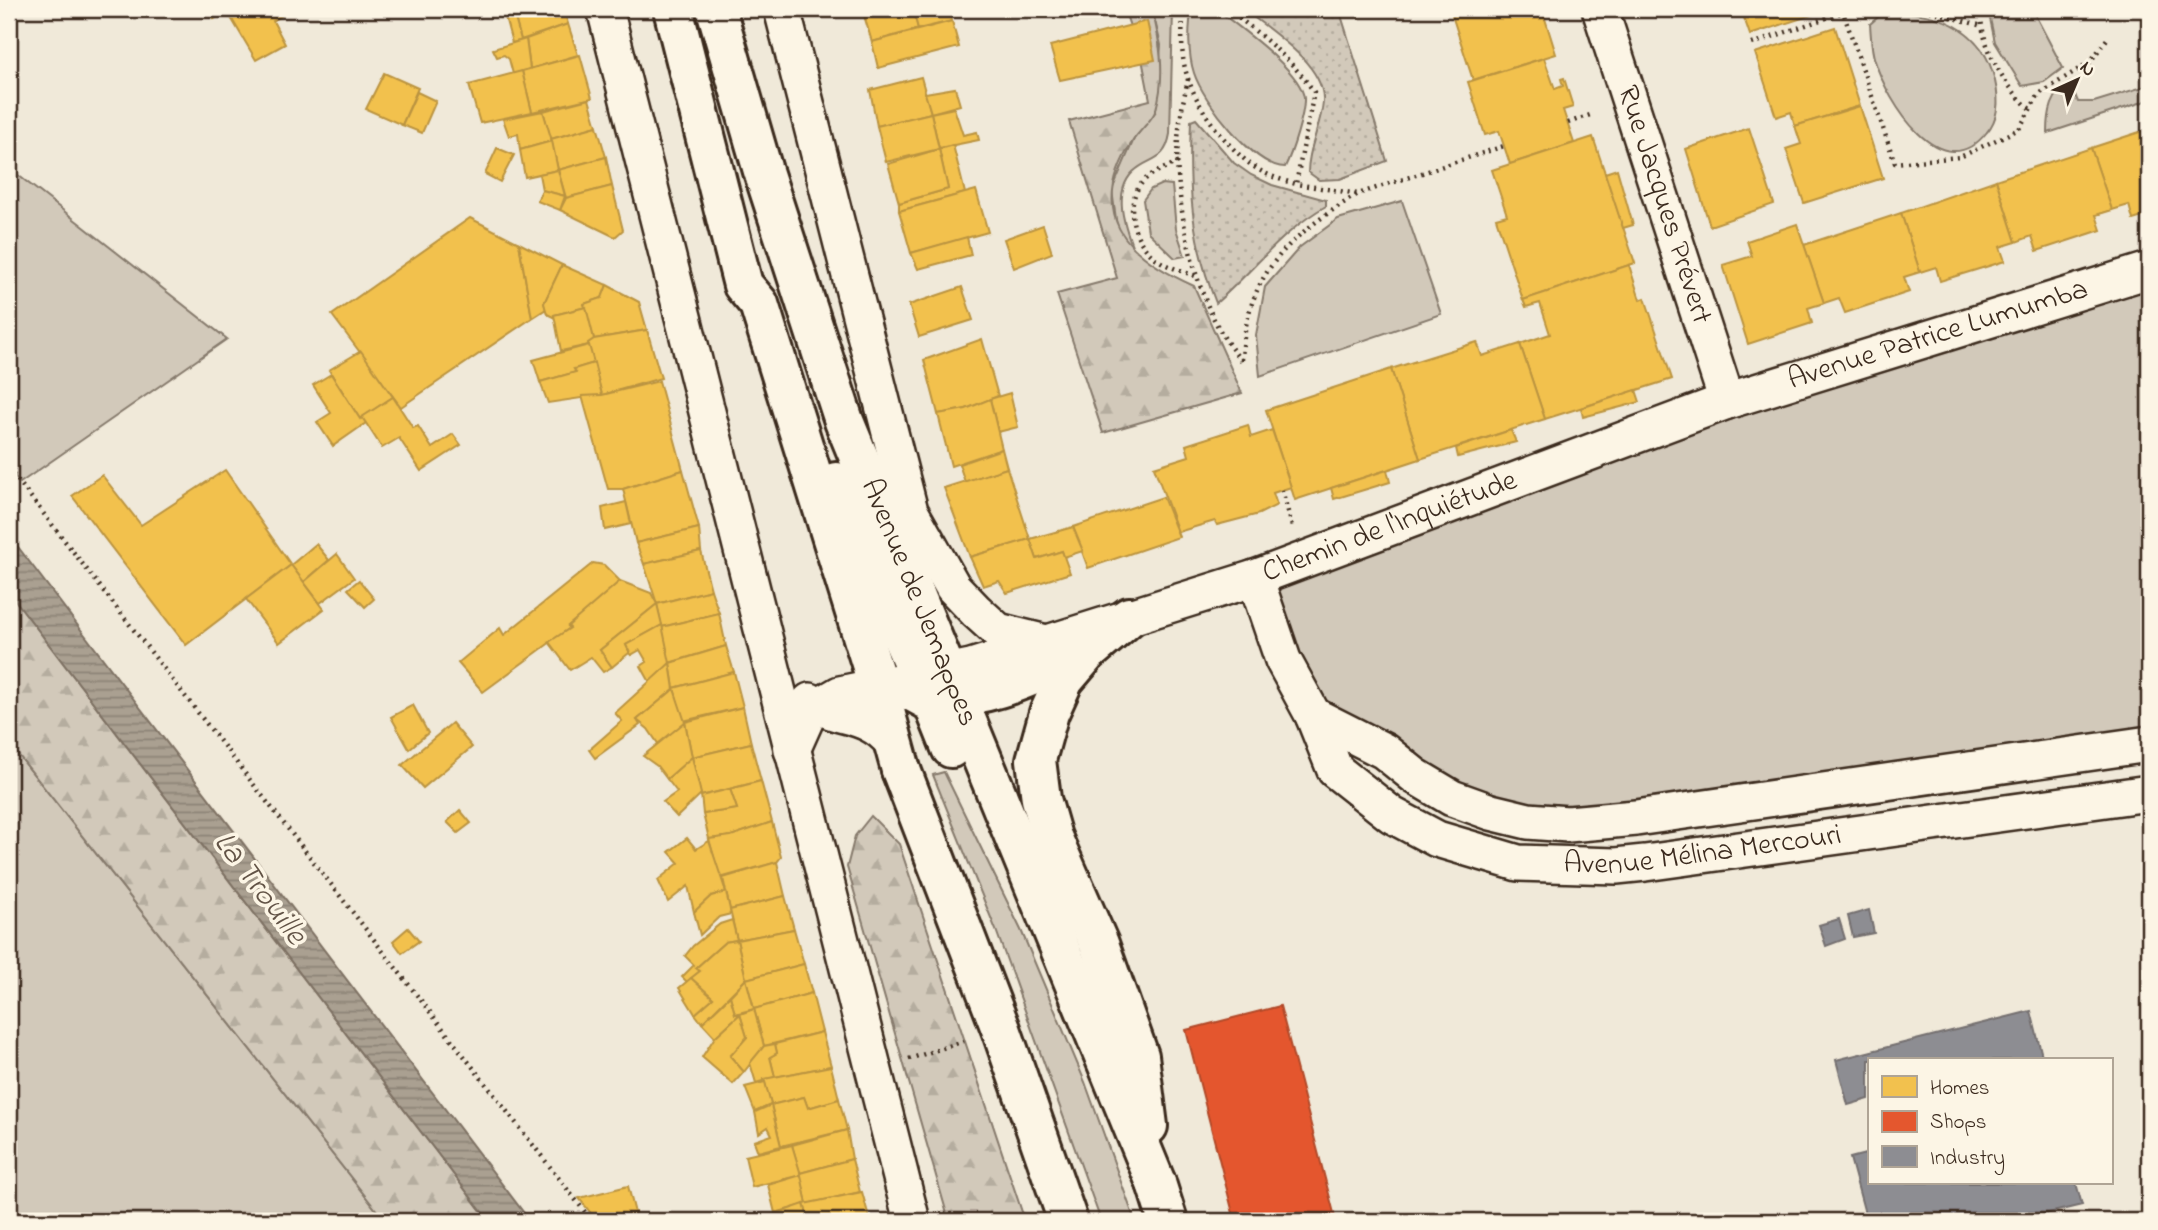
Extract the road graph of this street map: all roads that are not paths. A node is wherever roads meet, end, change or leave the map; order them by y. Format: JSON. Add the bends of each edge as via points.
{"nodes":[{"id":1,"x":605,"y":9,"type":"edge"},
{"id":2,"x":673,"y":9,"type":"edge"},
{"id":3,"x":716,"y":9,"type":"edge"},
{"id":4,"x":782,"y":9,"type":"edge"},
{"id":5,"x":1600,"y":9,"type":"edge"},
{"id":6,"x":2149,"y":270,"type":"edge"},
{"id":7,"x":1727,"y":401,"type":"junction"},
{"id":8,"x":910,"y":511,"type":"junction"},
{"id":9,"x":1255,"y":578,"type":"junction"},
{"id":10,"x":1129,"y":617,"type":"junction"},
{"id":11,"x":1050,"y":644,"type":"junction"},
{"id":12,"x":1087,"y":653,"type":"junction"},
{"id":13,"x":769,"y":658,"type":"junction"},
{"id":14,"x":922,"y":683,"type":"junction"},
{"id":15,"x":818,"y":707,"type":"junction"},
{"id":16,"x":1313,"y":715,"type":"junction"},
{"id":17,"x":2149,"y":744,"type":"edge"},
{"id":18,"x":792,"y":750,"type":"junction"},
{"id":19,"x":897,"y":756,"type":"junction"},
{"id":20,"x":2149,"y":793,"type":"edge"},
{"id":21,"x":1156,"y":1183,"type":"junction"},
{"id":22,"x":912,"y":1221,"type":"edge"},
{"id":23,"x":1068,"y":1221,"type":"edge"},
{"id":24,"x":1168,"y":1221,"type":"edge"}],
"edges":[{"from":1,"to":13,"type":"street"},
{"from":2,"to":14,"type":"main road","name":"Avenue de Jemappes","via":[[743,285],[759,304],[772,349]]},
{"from":3,"to":14,"type":"main road","name":"Avenue de Jemappes"},
{"from":4,"to":8,"type":"street","name":"Avenue de Jemappes"},
{"from":5,"to":7,"type":"street","name":"Rue Jacques Prévert"},
{"from":6,"to":7,"type":"street","name":"Avenue Patrice Lumumba"},
{"from":7,"to":9,"type":"street","name":"Chemin de l'Inquiétude"},
{"from":8,"to":11,"type":"street","name":"Avenue de Jemappes","via":[[953,587],[976,611],[999,631]]},
{"from":8,"to":14,"type":"street"},
{"from":9,"to":10,"type":"street","name":"Chemin de l'Inquiétude"},
{"from":9,"to":16,"type":"street","name":"Avenue Mélina Mercouri","via":[[1283,660]]},
{"from":10,"to":11,"type":"street","name":"Chemin de l'Inquiétude"},
{"from":10,"to":12,"type":"main road"},
{"from":11,"to":14,"type":"street","name":"Chemin de l'Inquiétude"},
{"from":12,"to":14,"type":"main road","via":[[1002,687]]},
{"from":12,"to":21,"type":"main road","via":[[1064,680],[1049,713],[1036,760],[1041,799],[1139,1056]]},
{"from":13,"to":15,"type":"street","via":[[799,694]]},
{"from":13,"to":18,"type":"street"},
{"from":14,"to":15,"type":"street","name":"Chemin de l'Inquiétude","via":[[840,694]]},
{"from":14,"to":19,"type":"main road","name":"Avenue de Jemappes"},
{"from":14,"to":21,"type":"main road","name":"Avenue de Jemappes"},
{"from":14,"to":21,"type":"main road","via":[[1115,1116]]},
{"from":15,"to":18,"type":"street","via":[[808,712]]},
{"from":15,"to":19,"type":"street","via":[[879,726]]},
{"from":16,"to":17,"type":"street","name":"Avenue Mélina Mercouri","via":[[1384,751],[1452,798],[1516,818],[1568,824]]},
{"from":16,"to":20,"type":"street","name":"Avenue Mélina Mercouri","via":[[1335,770],[1392,815],[1437,839],[1518,863],[1645,863]]},
{"from":18,"to":22,"type":"street"},
{"from":19,"to":23,"type":"main road","name":"Avenue de Jemappes"},
{"from":21,"to":24,"type":"main road"}]}
